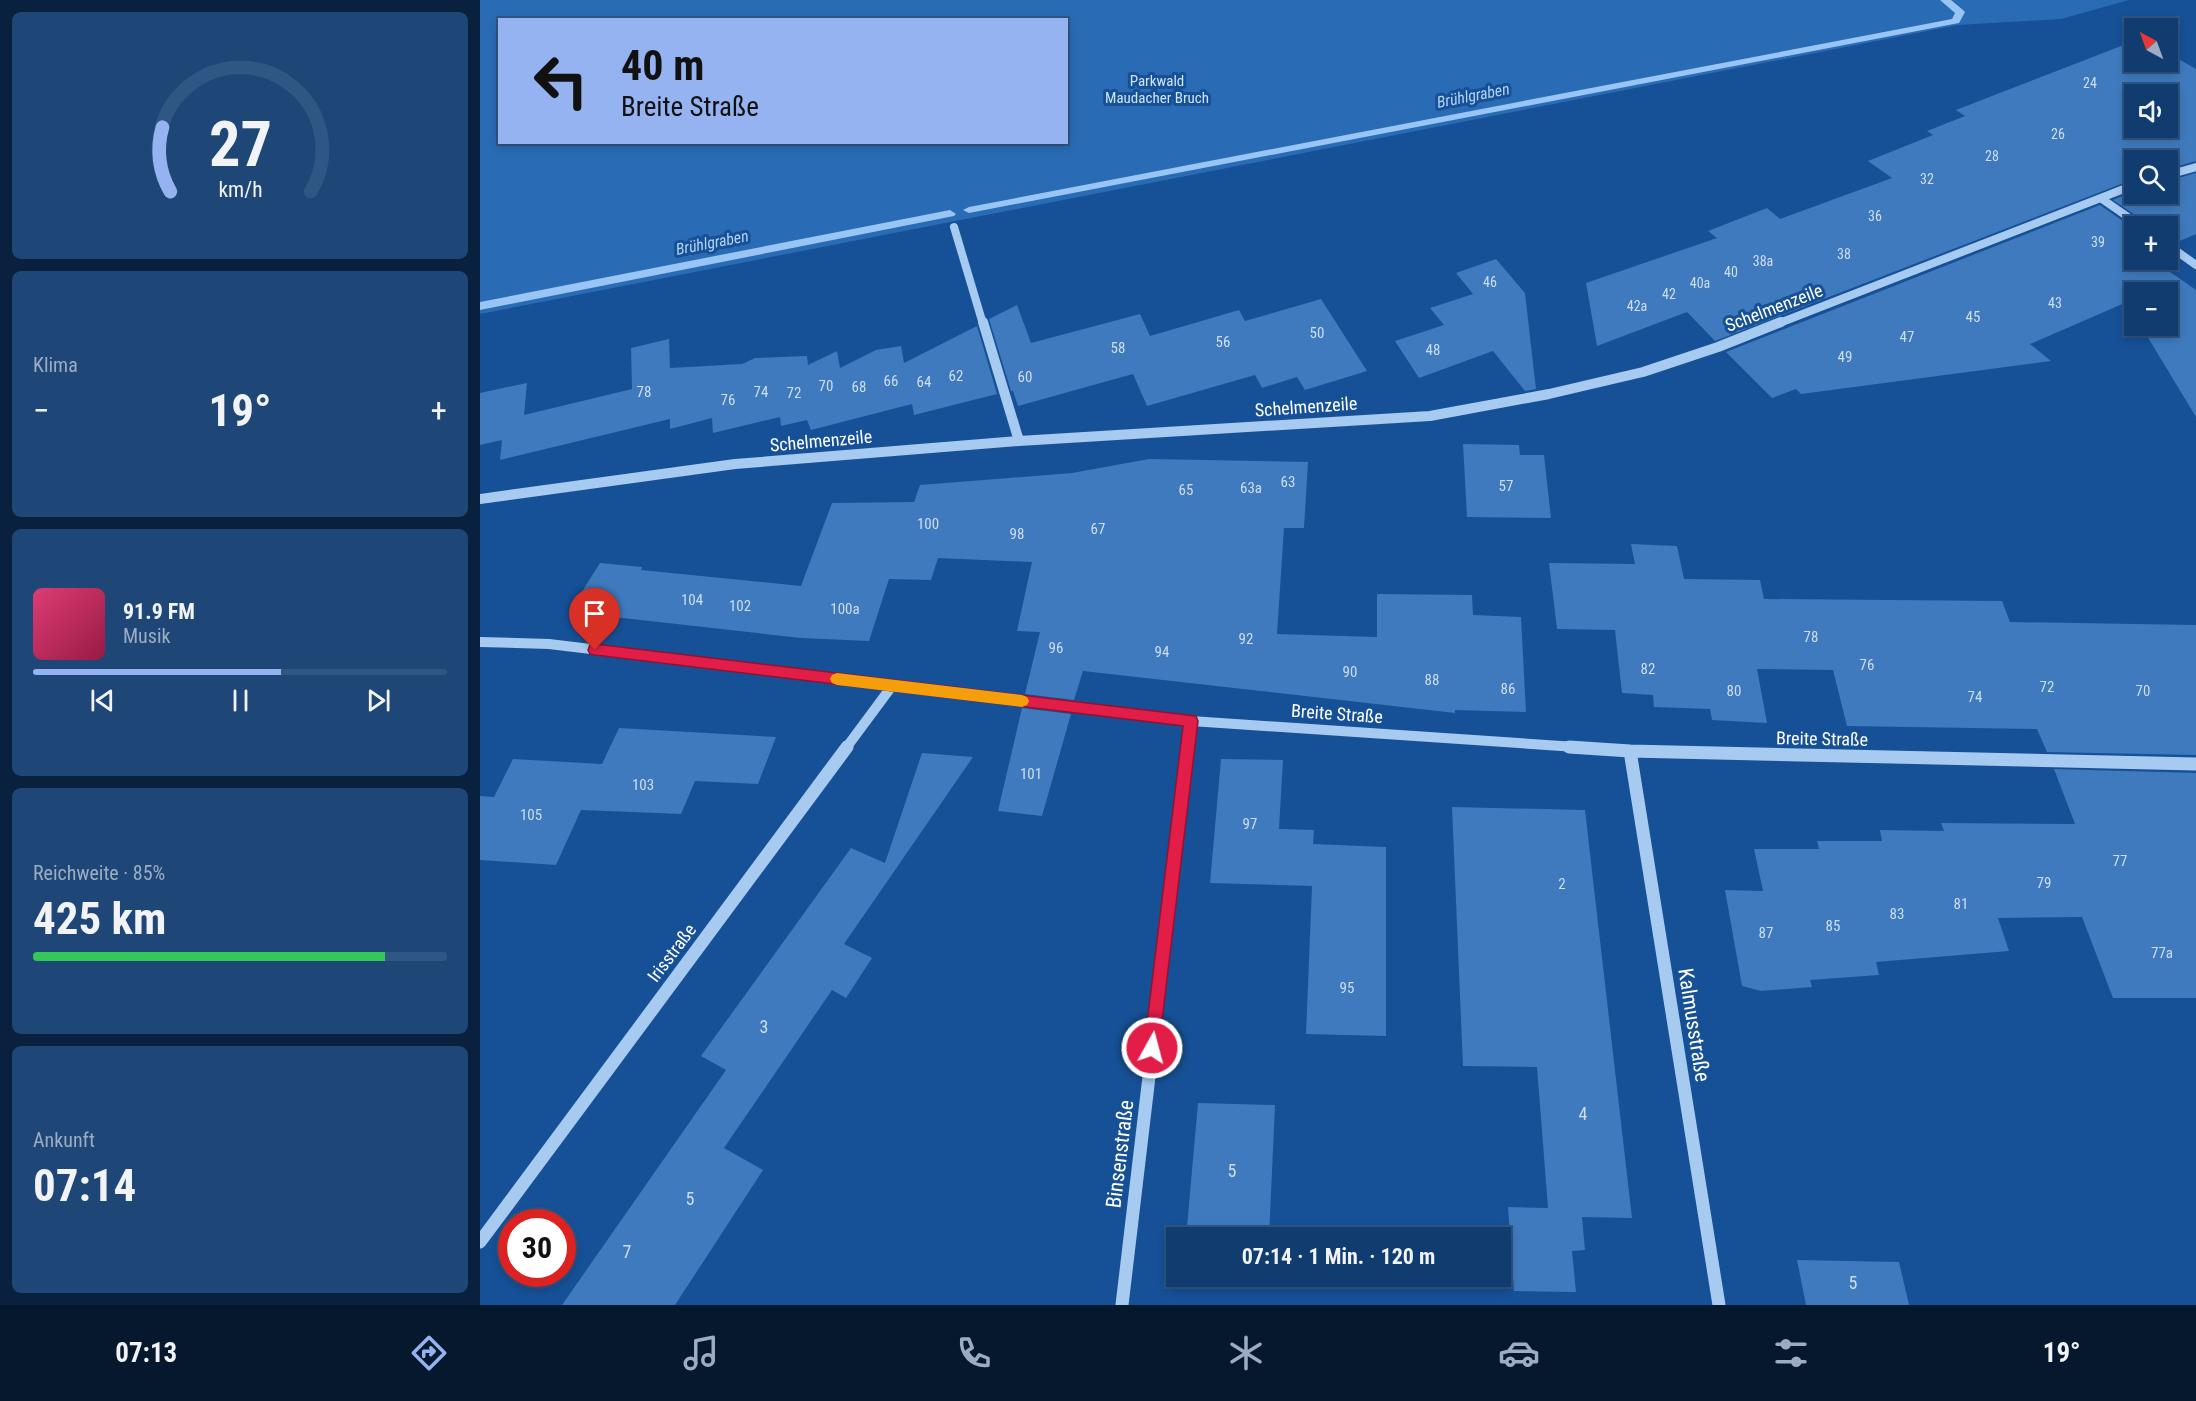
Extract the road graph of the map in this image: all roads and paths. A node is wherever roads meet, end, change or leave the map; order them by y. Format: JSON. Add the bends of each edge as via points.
{"nodes":[{"id":1,"x":2196,"y":167,"type":"edge"},
{"id":2,"x":2178,"y":172,"type":"edge"},
{"id":3,"x":2124,"y":189,"type":"edge"},
{"id":4,"x":2102,"y":199,"type":"junction"},
{"id":5,"x":2127,"y":216,"type":"edge"},
{"id":6,"x":954,"y":228,"type":"dead end"},
{"id":7,"x":2178,"y":252,"type":"edge"},
{"id":8,"x":2196,"y":265,"type":"edge"},
{"id":9,"x":1019,"y":441,"type":"junction"},
{"id":10,"x":480,"y":499,"type":"edge"},
{"id":11,"x":480,"y":642,"type":"edge"},
{"id":12,"x":892,"y":686,"type":"junction"},
{"id":13,"x":1191,"y":721,"type":"junction"},
{"id":14,"x":1630,"y":751,"type":"junction"},
{"id":15,"x":2196,"y":764,"type":"edge"},
{"id":16,"x":480,"y":1242,"type":"edge"},
{"id":17,"x":1122,"y":1305,"type":"edge"},
{"id":18,"x":1719,"y":1305,"type":"edge"}],
"edges":[{"from":1,"to":2,"type":"street"},
{"from":3,"to":4,"type":"street","name":"Schelmenzeile"},
{"from":4,"to":5,"type":"street"},
{"from":4,"to":9,"type":"street","name":"Schelmenzeile","via":[[1718,347],[1643,372],[1549,394],[1430,416]]},
{"from":6,"to":9,"type":"street"},
{"from":7,"to":8,"type":"street"},
{"from":9,"to":10,"type":"street","name":"Schelmenzeile","via":[[735,464]]},
{"from":11,"to":12,"type":"street","name":"Breite Straße","via":[[549,644]]},
{"from":12,"to":13,"type":"street","name":"Breite Straße"},
{"from":12,"to":16,"type":"street","name":"Irisstraße"},
{"from":13,"to":14,"type":"street","name":"Breite Straße"},
{"from":13,"to":17,"type":"street","name":"Binsenstraße"},
{"from":14,"to":15,"type":"street","name":"Breite Straße"},
{"from":14,"to":18,"type":"street","name":"Kalmusstraße"}]}
